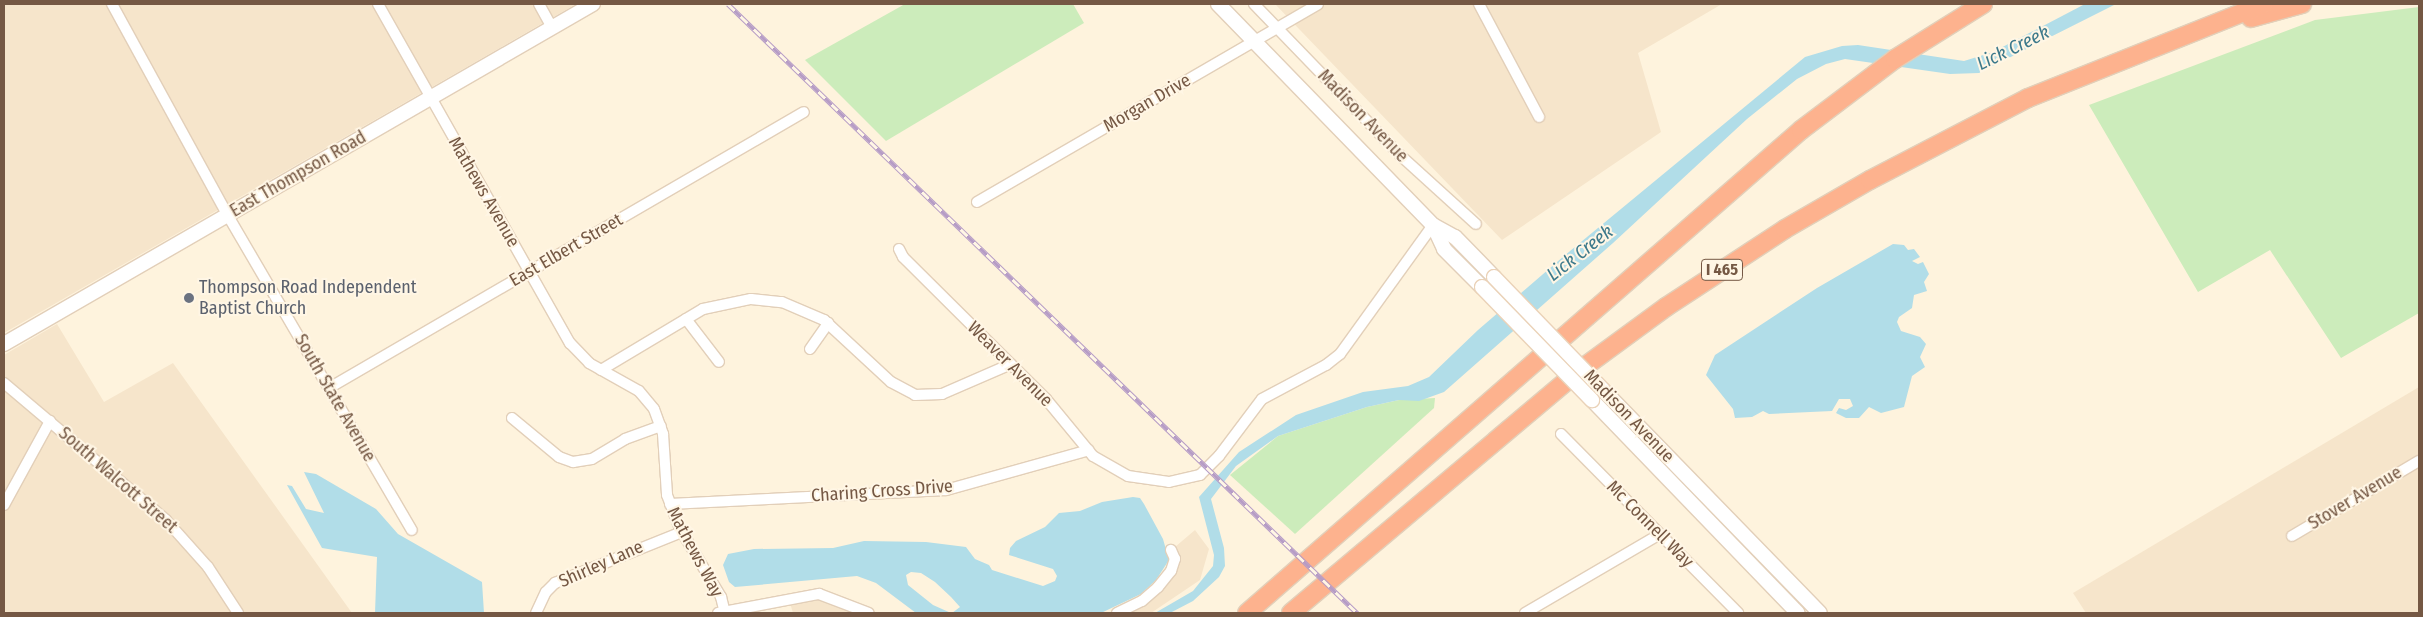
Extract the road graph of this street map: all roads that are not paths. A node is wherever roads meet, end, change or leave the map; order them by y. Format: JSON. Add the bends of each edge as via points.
{"nodes":[{"id":1,"x":112,"y":4,"type":"edge"},
{"id":2,"x":378,"y":4,"type":"edge"},
{"id":3,"x":540,"y":4,"type":"edge"},
{"id":4,"x":593,"y":4,"type":"edge"},
{"id":5,"x":1218,"y":4,"type":"edge"},
{"id":6,"x":1254,"y":4,"type":"edge"},
{"id":7,"x":1318,"y":4,"type":"edge"},
{"id":8,"x":1479,"y":4,"type":"edge"},
{"id":9,"x":1983,"y":4,"type":"edge"},
{"id":10,"x":2264,"y":4,"type":"edge"},
{"id":11,"x":2302,"y":4,"type":"edge"},
{"id":12,"x":2213,"y":23,"type":"junction"},
{"id":13,"x":552,"y":27,"type":"junction"},
{"id":14,"x":1277,"y":28,"type":"junction"},
{"id":15,"x":1254,"y":41,"type":"junction"},
{"id":16,"x":430,"y":98,"type":"junction"},
{"id":17,"x":804,"y":112,"type":"dead end"},
{"id":18,"x":1539,"y":117,"type":"dead end"},
{"id":19,"x":977,"y":202,"type":"dead end"},
{"id":20,"x":227,"y":214,"type":"junction"},
{"id":21,"x":1476,"y":224,"type":"dead end"},
{"id":22,"x":1433,"y":225,"type":"junction"},
{"id":23,"x":899,"y":249,"type":"dead end"},
{"id":24,"x":529,"y":271,"type":"junction"},
{"id":25,"x":686,"y":319,"type":"junction"},
{"id":26,"x":828,"y":323,"type":"junction"},
{"id":27,"x":4,"y":344,"type":"edge"},
{"id":28,"x":810,"y":349,"type":"dead end"},
{"id":29,"x":719,"y":362,"type":"dead end"},
{"id":30,"x":1012,"y":364,"type":"junction"},
{"id":31,"x":601,"y":370,"type":"junction"},
{"id":32,"x":4,"y":383,"type":"edge"},
{"id":33,"x":329,"y":388,"type":"junction"},
{"id":34,"x":512,"y":418,"type":"dead end"},
{"id":35,"x":50,"y":421,"type":"junction"},
{"id":36,"x":661,"y":426,"type":"junction"},
{"id":37,"x":1561,"y":434,"type":"dead end"},
{"id":38,"x":1089,"y":450,"type":"junction"},
{"id":39,"x":2419,"y":460,"type":"edge"},
{"id":40,"x":670,"y":504,"type":"junction"},
{"id":41,"x":4,"y":505,"type":"edge"},
{"id":42,"x":412,"y":530,"type":"dead end"},
{"id":43,"x":682,"y":532,"type":"junction"},
{"id":44,"x":1660,"y":534,"type":"junction"},
{"id":45,"x":2292,"y":536,"type":"dead end"},
{"id":46,"x":1171,"y":550,"type":"dead end"},
{"id":47,"x":723,"y":612,"type":"edge"},
{"id":48,"x":238,"y":613,"type":"edge"},
{"id":49,"x":536,"y":613,"type":"edge"},
{"id":50,"x":868,"y":613,"type":"edge"},
{"id":51,"x":1117,"y":613,"type":"edge"},
{"id":52,"x":1247,"y":613,"type":"edge"},
{"id":53,"x":1291,"y":613,"type":"edge"},
{"id":54,"x":1525,"y":613,"type":"edge"},
{"id":55,"x":1738,"y":613,"type":"edge"},
{"id":56,"x":1798,"y":613,"type":"edge"},
{"id":57,"x":1820,"y":613,"type":"edge"}],
"edges":[{"from":1,"to":20,"type":"street","name":"South State Avenue"},
{"from":2,"to":16,"type":"street","name":"Mathews Avenue"},
{"from":3,"to":13,"type":"street"},
{"from":4,"to":13,"type":"main road","name":"East Thompson Road"},
{"from":5,"to":15,"type":"main road","name":"Madison Avenue"},
{"from":6,"to":14,"type":"street","name":"Madison Avenue"},
{"from":7,"to":14,"type":"street","name":"Morgan Drive"},
{"from":8,"to":18,"type":"street"},
{"from":9,"to":52,"type":"highway","via":[[1857,86],[1682,232]]},
{"from":10,"to":12,"type":"highway","number":"I 465"},
{"from":11,"to":12,"type":"highway","via":[[2256,17]]},
{"from":12,"to":53,"type":"highway","number":"I 465","via":[[2077,76],[1964,129],[1755,248],[1666,307],[1573,376]]},
{"from":13,"to":16,"type":"main road","name":"East Thompson Road"},
{"from":14,"to":15,"type":"street","name":"Morgan Drive"},
{"from":14,"to":21,"type":"street","name":"Madison Avenue","via":[[1401,156]]},
{"from":15,"to":19,"type":"street","name":"Morgan Drive"},
{"from":15,"to":22,"type":"main road","name":"Madison Avenue"},
{"from":16,"to":20,"type":"main road","name":"East Thompson Road"},
{"from":16,"to":24,"type":"street","name":"Mathews Avenue"},
{"from":17,"to":24,"type":"street","name":"East Elbert Street"},
{"from":20,"to":27,"type":"main road","name":"East Thompson Road"},
{"from":20,"to":33,"type":"street","name":"South State Avenue"},
{"from":22,"to":38,"type":"street","name":"Weaver Avenue","via":[[1346,348],[1326,366],[1259,402],[1210,467],[1200,475],[1169,482],[1146,481],[1124,475],[1104,464]]},
{"from":22,"to":56,"type":"main road","name":"Madison Avenue","bridge":true,"via":[[1444,249]]},
{"from":22,"to":57,"type":"main road","name":"Madison Avenue","bridge":true,"via":[[1455,238],[1494,277]]},
{"from":23,"to":30,"type":"street","name":"Weaver Avenue","via":[[903,257]]},
{"from":24,"to":31,"type":"street","name":"Mathews Avenue","via":[[570,344],[582,358]]},
{"from":24,"to":33,"type":"street","name":"East Elbert Street"},
{"from":25,"to":26,"type":"street","via":[[720,304],[760,299],[796,306]]},
{"from":25,"to":29,"type":"street"},
{"from":25,"to":31,"type":"street"},
{"from":26,"to":28,"type":"street"},
{"from":26,"to":30,"type":"street","via":[[888,380],[915,395],[942,394]]},
{"from":30,"to":38,"type":"street","name":"Weaver Avenue"},
{"from":31,"to":36,"type":"street","name":"Mathews Way","via":[[642,394]]},
{"from":32,"to":35,"type":"street","name":"South Walcott Street"},
{"from":33,"to":42,"type":"street","name":"South State Avenue"},
{"from":34,"to":36,"type":"street","via":[[559,457],[573,462],[592,459],[625,439]]},
{"from":35,"to":41,"type":"street"},
{"from":35,"to":48,"type":"street","name":"South Walcott Street","via":[[166,520],[208,567]]},
{"from":36,"to":40,"type":"street","name":"Mathews Way","via":[[664,483]]},
{"from":37,"to":44,"type":"street","name":"Mc Connell Way"},
{"from":38,"to":40,"type":"street","name":"Charing Cross Drive","via":[[946,490]]},
{"from":39,"to":45,"type":"street","name":"Stover Avenue"},
{"from":40,"to":43,"type":"street","name":"Mathews Way"},
{"from":43,"to":47,"type":"street","name":"Mathews Way","via":[[717,590]]},
{"from":43,"to":49,"type":"street","name":"Shirley Lane","via":[[555,583],[546,592]]},
{"from":44,"to":54,"type":"street"},
{"from":44,"to":55,"type":"street","name":"Mc Connell Way"},
{"from":46,"to":51,"type":"street","via":[[1175,559],[1172,571],[1142,601]]},
{"from":47,"to":50,"type":"street","via":[[819,594]]}]}
